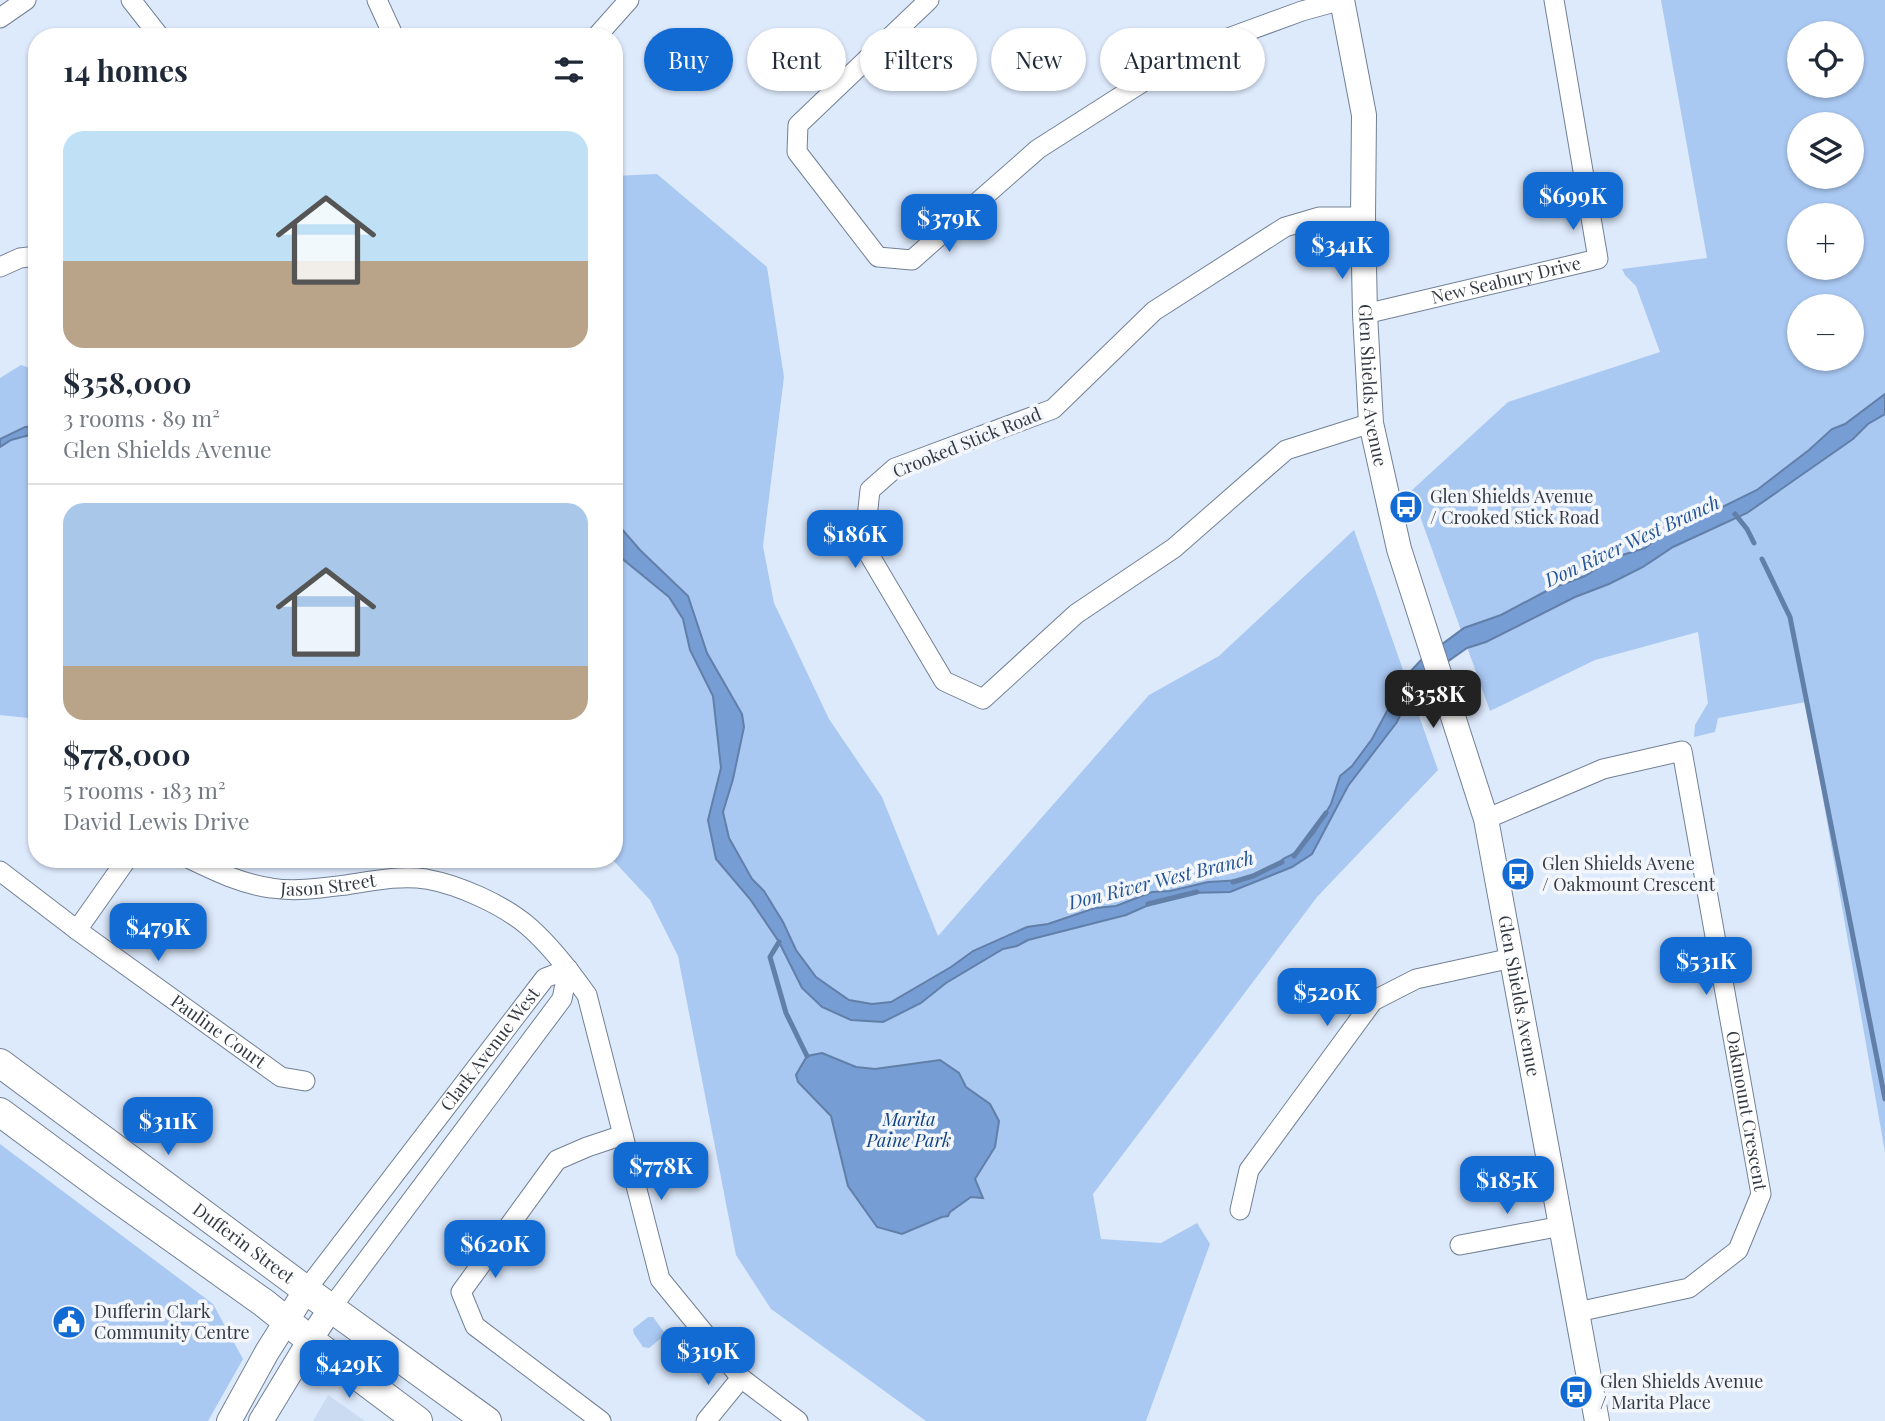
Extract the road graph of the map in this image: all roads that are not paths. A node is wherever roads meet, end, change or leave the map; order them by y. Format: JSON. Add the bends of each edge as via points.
{"nodes":[{"id":1,"x":26,"y":0,"type":"edge"},
{"id":2,"x":131,"y":0,"type":"edge"},
{"id":3,"x":377,"y":0,"type":"edge"},
{"id":4,"x":629,"y":0,"type":"edge"},
{"id":5,"x":929,"y":0,"type":"edge"},
{"id":6,"x":1342,"y":0,"type":"edge"},
{"id":7,"x":1554,"y":0,"type":"edge"},
{"id":8,"x":0,"y":18,"type":"edge"},
{"id":9,"x":153,"y":28,"type":"edge"},
{"id":10,"x":390,"y":28,"type":"edge"},
{"id":11,"x":604,"y":28,"type":"edge"},
{"id":12,"x":1363,"y":217,"type":"junction"},
{"id":13,"x":28,"y":257,"type":"edge"},
{"id":14,"x":0,"y":267,"type":"edge"},
{"id":15,"x":1365,"y":314,"type":"junction"},
{"id":16,"x":1371,"y":424,"type":"junction"},
{"id":17,"x":1486,"y":819,"type":"junction"},
{"id":18,"x":121,"y":868,"type":"edge"},
{"id":19,"x":211,"y":868,"type":"edge"},
{"id":20,"x":0,"y":871,"type":"edge"},
{"id":21,"x":77,"y":930,"type":"junction"},
{"id":22,"x":1511,"y":958,"type":"junction"},
{"id":23,"x":568,"y":969,"type":"junction"},
{"id":24,"x":0,"y":1063,"type":"edge"},
{"id":25,"x":305,"y":1081,"type":"dead end"},
{"id":26,"x":0,"y":1112,"type":"edge"},
{"id":27,"x":623,"y":1135,"type":"junction"},
{"id":28,"x":1240,"y":1210,"type":"dead end"},
{"id":29,"x":1562,"y":1226,"type":"junction"},
{"id":30,"x":1460,"y":1245,"type":"dead end"},
{"id":31,"x":306,"y":1290,"type":"junction"},
{"id":32,"x":331,"y":1308,"type":"junction"},
{"id":33,"x":1577,"y":1312,"type":"junction"},
{"id":34,"x":286,"y":1321,"type":"junction"},
{"id":35,"x":310,"y":1340,"type":"junction"},
{"id":36,"x":741,"y":1378,"type":"junction"},
{"id":37,"x":229,"y":1421,"type":"edge"},
{"id":38,"x":261,"y":1421,"type":"edge"},
{"id":39,"x":418,"y":1421,"type":"edge"},
{"id":40,"x":486,"y":1421,"type":"edge"},
{"id":41,"x":601,"y":1421,"type":"edge"},
{"id":42,"x":706,"y":1421,"type":"edge"},
{"id":43,"x":798,"y":1421,"type":"edge"},
{"id":44,"x":1597,"y":1421,"type":"edge"}],
"edges":[{"from":1,"to":8,"type":"street"},
{"from":2,"to":9,"type":"street"},
{"from":3,"to":10,"type":"street"},
{"from":4,"to":11,"type":"street"},
{"from":5,"to":6,"type":"street","via":[[798,125],[797,152],[878,257],[912,260],[1038,149],[1190,52]]},
{"from":6,"to":12,"type":"street","name":"Glen Shields Avenue","via":[[1364,115]]},
{"from":7,"to":15,"type":"street","name":"New Seabury Drive","via":[[1598,259]]},
{"from":12,"to":15,"type":"street","name":"Glen Shields Avenue"},
{"from":12,"to":16,"type":"street","name":"Crooked Stick Road","via":[[1319,217],[1285,227],[1154,311],[1053,409],[895,468],[870,490],[864,546],[944,681],[983,699],[1076,614],[1174,548],[1286,450]]},
{"from":13,"to":14,"type":"street"},
{"from":15,"to":16,"type":"street","name":"Glen Shields Avenue"},
{"from":16,"to":17,"type":"street","name":"Glen Shields Avenue","via":[[1399,549]]},
{"from":17,"to":22,"type":"street","name":"Glen Shields Avenue"},
{"from":17,"to":33,"type":"street","name":"Oakmount Crescent","via":[[1602,769],[1682,751],[1761,1194],[1738,1250],[1689,1288]]},
{"from":18,"to":21,"type":"street"},
{"from":19,"to":23,"type":"street","name":"Jason Street","via":[[274,889],[394,878],[425,879],[457,888],[494,903],[527,926]]},
{"from":20,"to":21,"type":"street","name":"Pauline Court"},
{"from":21,"to":25,"type":"street","name":"Pauline Court","via":[[281,1077]]},
{"from":22,"to":28,"type":"street","via":[[1416,979],[1373,1001],[1250,1170]]},
{"from":22,"to":29,"type":"street","name":"Glen Shields Avenue"},
{"from":23,"to":27,"type":"street","name":"Jason Street","via":[[587,995]]},
{"from":23,"to":31,"type":"street","name":"Clark Avenue West","via":[[545,978]]},
{"from":23,"to":32,"type":"street","name":"Clark Avenue West","via":[[562,999]]},
{"from":24,"to":31,"type":"main road","name":"Dufferin Street"},
{"from":26,"to":34,"type":"main road","name":"Dufferin Street"},
{"from":27,"to":36,"type":"street","name":"Jason Street","via":[[660,1279]]},
{"from":27,"to":41,"type":"street","via":[[557,1160],[461,1292],[475,1326]]},
{"from":29,"to":30,"type":"street"},
{"from":29,"to":33,"type":"street","name":"Glen Shields Avenue"},
{"from":31,"to":32,"type":"main road","name":"Dufferin Street"},
{"from":31,"to":34,"type":"street","name":"Clark Avenue West"},
{"from":32,"to":35,"type":"street","name":"Clark Avenue West"},
{"from":32,"to":40,"type":"main road","name":"Dufferin Street"},
{"from":33,"to":44,"type":"street","name":"Glen Shields Avenue"},
{"from":34,"to":35,"type":"main road","name":"Dufferin Street"},
{"from":34,"to":37,"type":"street","name":"Clark Avenue West"},
{"from":35,"to":38,"type":"street","name":"Clark Avenue West"},
{"from":35,"to":39,"type":"main road","name":"Dufferin Street"},
{"from":36,"to":42,"type":"street"},
{"from":36,"to":43,"type":"street","name":"Jason Street"}]}
